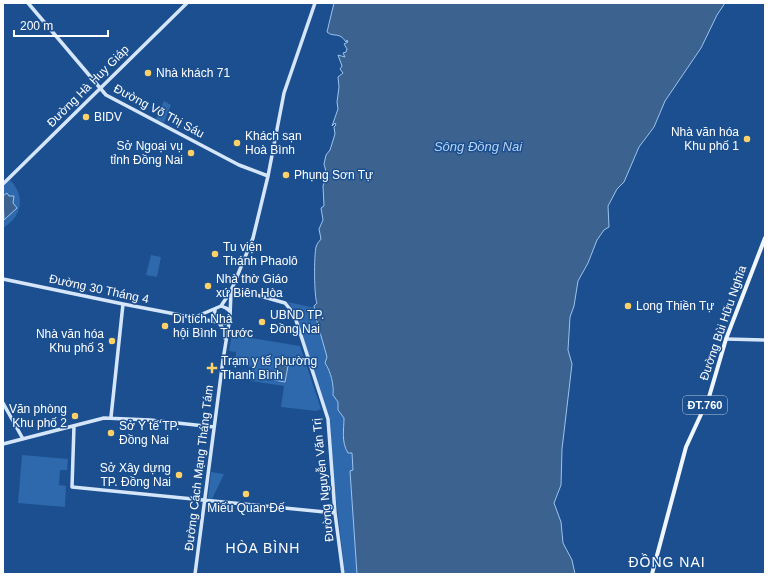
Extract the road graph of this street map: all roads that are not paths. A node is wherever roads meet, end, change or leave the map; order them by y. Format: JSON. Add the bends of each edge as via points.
{"nodes":[{"id":1,"x":28,"y":3,"type":"edge"},
{"id":2,"x":187,"y":3,"type":"edge"},
{"id":3,"x":315,"y":3,"type":"edge"},
{"id":4,"x":99,"y":89,"type":"junction"},
{"id":5,"x":268,"y":176,"type":"junction"},
{"id":6,"x":3,"y":184,"type":"edge"},
{"id":7,"x":765,"y":238,"type":"edge"},
{"id":8,"x":3,"y":279,"type":"edge"},
{"id":9,"x":232,"y":290,"type":"junction"},
{"id":10,"x":123,"y":304,"type":"junction"},
{"id":11,"x":221,"y":306,"type":"junction"},
{"id":12,"x":215,"y":310,"type":"junction"},
{"id":13,"x":230,"y":311,"type":"junction"},
{"id":14,"x":192,"y":318,"type":"junction"},
{"id":15,"x":229,"y":320,"type":"junction"},
{"id":16,"x":218,"y":322,"type":"junction"},
{"id":17,"x":726,"y":339,"type":"junction"},
{"id":18,"x":765,"y":340,"type":"edge"},
{"id":19,"x":226,"y":341,"type":"junction"},
{"id":20,"x":3,"y":403,"type":"edge"},
{"id":21,"x":111,"y":418,"type":"junction"},
{"id":22,"x":74,"y":426,"type":"junction"},
{"id":23,"x":214,"y":427,"type":"junction"},
{"id":24,"x":23,"y":439,"type":"junction"},
{"id":25,"x":3,"y":444,"type":"edge"},
{"id":26,"x":206,"y":500,"type":"junction"},
{"id":27,"x":335,"y":513,"type":"junction"},
{"id":28,"x":195,"y":574,"type":"edge"},
{"id":29,"x":343,"y":574,"type":"edge"},
{"id":30,"x":652,"y":574,"type":"edge"}],
"edges":[{"from":1,"to":4,"type":"main road","name":"Đường Võ Thị Sáu"},
{"from":2,"to":4,"type":"main road","name":"Đường Hà Huy Giáp"},
{"from":3,"to":5,"type":"main road","via":[[284,93]]},
{"from":4,"to":5,"type":"main road","name":"Đường Võ Thị Sáu","via":[[107,96],[239,165]]},
{"from":4,"to":6,"type":"main road","name":"Đường Hà Huy Giáp"},
{"from":5,"to":9,"type":"main road","via":[[253,238]]},
{"from":7,"to":17,"type":"main road","name":"Đường Bùi Hữu Nghĩa","number":"ĐT.760"},
{"from":8,"to":10,"type":"main road","name":"Đường 30 Tháng 4"},
{"from":9,"to":11,"type":"main road"},
{"from":9,"to":13,"type":"main road"},
{"from":9,"to":27,"type":"main road","name":"Đường Nguyễn Văn Trị","via":[[286,303],[294,314],[328,419]]},
{"from":10,"to":14,"type":"main road","name":"Đường 30 Tháng 4"},
{"from":10,"to":21,"type":"main road"},
{"from":11,"to":12,"type":"main road"},
{"from":11,"to":13,"type":"main road"},
{"from":12,"to":14,"type":"main road"},
{"from":12,"to":16,"type":"main road","via":[[214,316]]},
{"from":13,"to":15,"type":"main road"},
{"from":14,"to":16,"type":"main road","name":"Đường 30 Tháng 4"},
{"from":15,"to":16,"type":"main road","via":[[225,323]]},
{"from":15,"to":19,"type":"main road","name":"Đường Cách Mạng Tháng Tám"},
{"from":16,"to":19,"type":"main road","name":"Đường Cách Mạng Tháng Tám","via":[[224,330]]},
{"from":17,"to":18,"type":"main road"},
{"from":17,"to":30,"type":"main road","name":"Đường Bùi Hữu Nghĩa","number":"ĐT.760","via":[[709,397],[681,462]]},
{"from":19,"to":23,"type":"main road","name":"Đường Cách Mạng Tháng Tám"},
{"from":20,"to":24,"type":"main road"},
{"from":21,"to":22,"type":"main road"},
{"from":21,"to":23,"type":"main road"},
{"from":22,"to":24,"type":"main road"},
{"from":22,"to":26,"type":"main road","via":[[72,487]]},
{"from":23,"to":26,"type":"main road","name":"Đường Cách Mạng Tháng Tám"},
{"from":24,"to":25,"type":"main road"},
{"from":26,"to":27,"type":"main road"},
{"from":26,"to":28,"type":"main road","name":"Đường Cách Mạng Tháng Tám"},
{"from":27,"to":29,"type":"main road","name":"Đường Nguyễn Văn Trị"}]}
